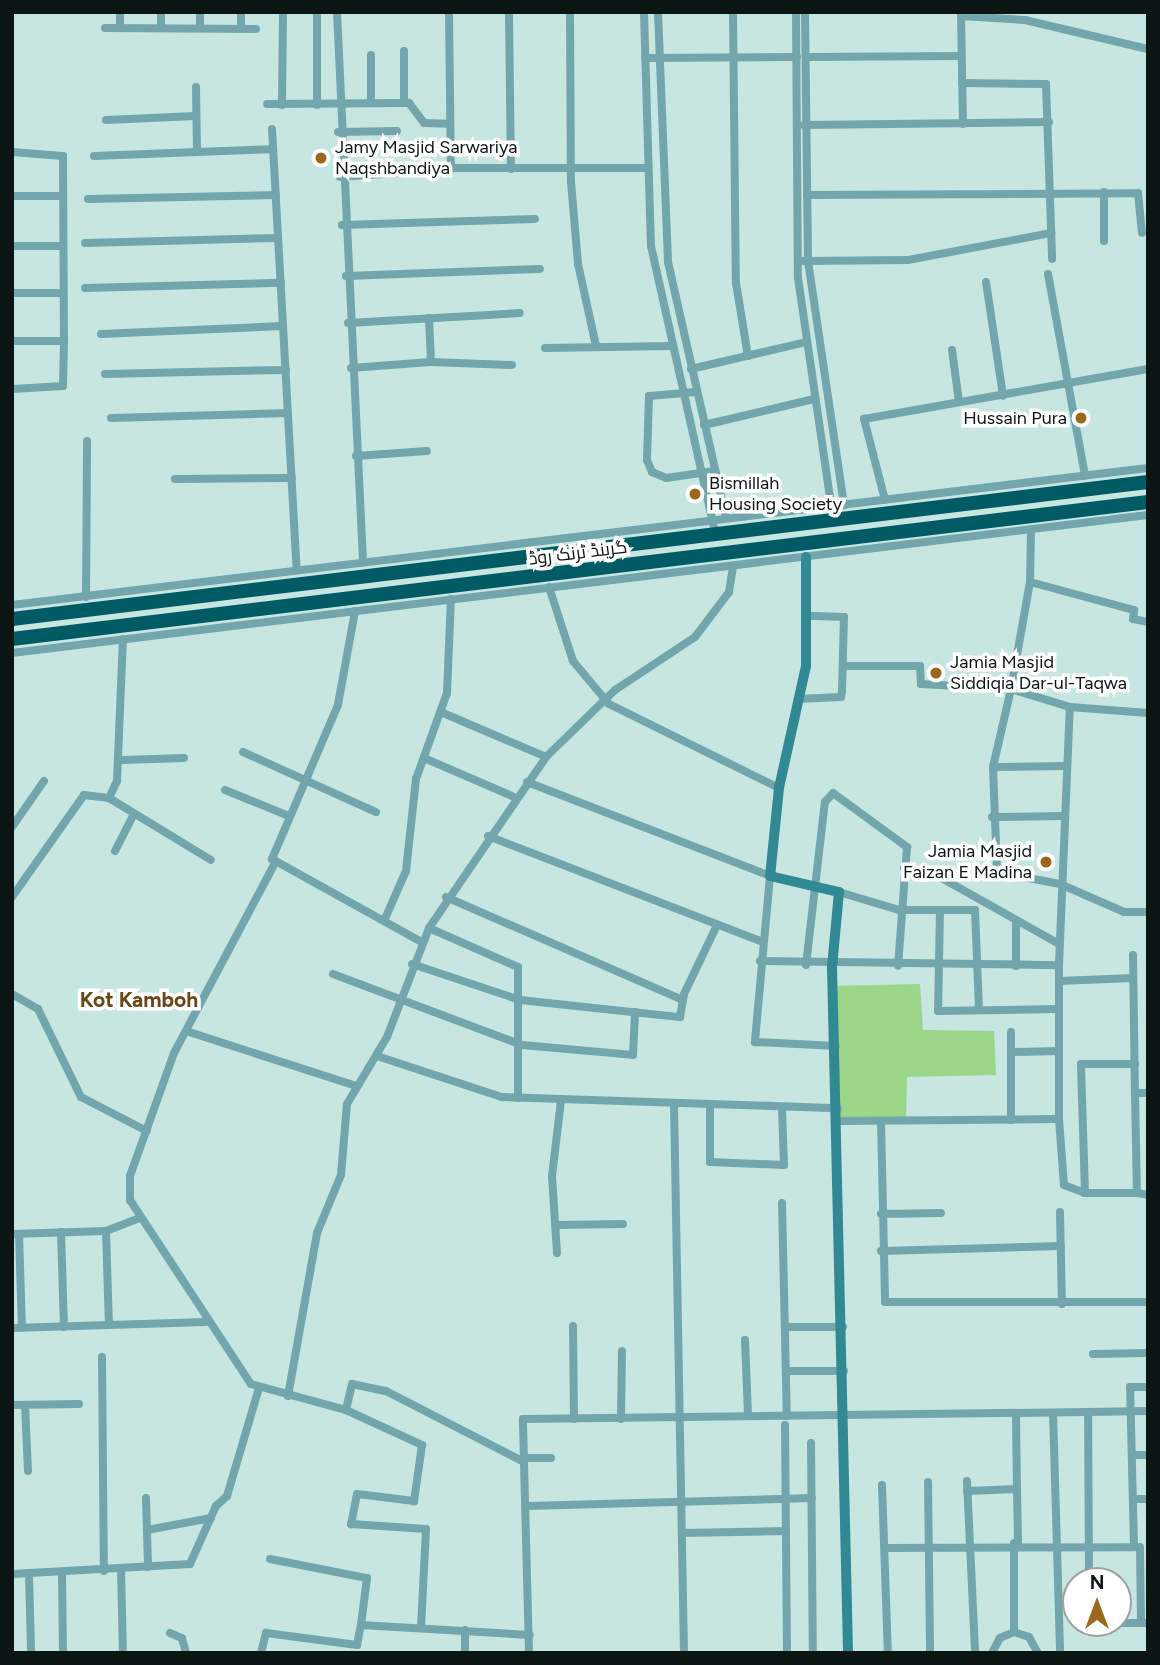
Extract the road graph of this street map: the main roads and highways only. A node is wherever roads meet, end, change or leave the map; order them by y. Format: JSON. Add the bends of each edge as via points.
{"nodes":[{"id":1,"x":1148,"y":482,"type":"edge"},
{"id":2,"x":1148,"y":502,"type":"edge"},
{"id":3,"x":551,"y":555,"type":"junction"},
{"id":4,"x":551,"y":582,"type":"junction"},
{"id":5,"x":12,"y":619,"type":"edge"},
{"id":6,"x":12,"y":637,"type":"edge"}],
"edges":[{"from":1,"to":3,"type":"highway","name":"گرینڈ ٹرنک روڈ","via":[[582,543]]},
{"from":2,"to":4,"type":"highway","name":"گرینڈ ٹرنک روڈ"},
{"from":3,"to":4,"type":"highway"},
{"from":3,"to":5,"type":"highway","name":"گرینڈ ٹرنک روڈ"},
{"from":4,"to":6,"type":"highway","name":"گرینڈ ٹرنک روڈ","via":[[39,643]]}]}
